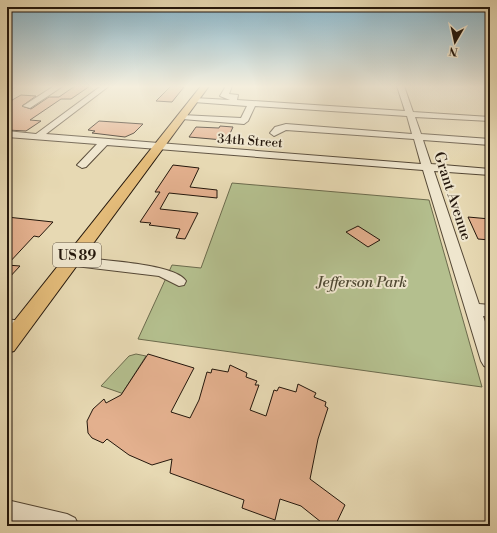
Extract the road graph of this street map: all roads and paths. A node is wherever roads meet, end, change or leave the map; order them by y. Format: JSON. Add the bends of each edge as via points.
{"nodes":[{"id":1,"x":72,"y":111,"type":"edge"},
{"id":2,"x":186,"y":111,"type":"edge"},
{"id":3,"x":249,"y":111,"type":"edge"},
{"id":4,"x":361,"y":111,"type":"edge"},
{"id":5,"x":409,"y":111,"type":"edge"},
{"id":6,"x":410,"y":114,"type":"junction"},
{"id":7,"x":182,"y":117,"type":"junction"},
{"id":8,"x":490,"y":119,"type":"edge"},
{"id":9,"x":274,"y":133,"type":"dead end"},
{"id":10,"x":7,"y":134,"type":"edge"},
{"id":11,"x":37,"y":137,"type":"junction"},
{"id":12,"x":418,"y":137,"type":"junction"},
{"id":13,"x":104,"y":142,"type":"junction"},
{"id":14,"x":490,"y":142,"type":"edge"},
{"id":15,"x":160,"y":146,"type":"junction"},
{"id":16,"x":82,"y":164,"type":"dead end"},
{"id":17,"x":427,"y":166,"type":"junction"},
{"id":18,"x":490,"y":172,"type":"edge"},
{"id":19,"x":72,"y":262,"type":"junction"},
{"id":20,"x":179,"y":281,"type":"dead end"},
{"id":21,"x":473,"y":309,"type":"junction"},
{"id":22,"x":490,"y":311,"type":"edge"},
{"id":23,"x":14,"y":326,"type":"edge"},
{"id":24,"x":7,"y":345,"type":"edge"},
{"id":25,"x":490,"y":362,"type":"edge"},
{"id":26,"x":7,"y":512,"type":"edge"},
{"id":27,"x":67,"y":526,"type":"edge"}],
"edges":[{"from":1,"to":11,"type":"street"},
{"from":2,"to":7,"type":"main road","number":"US 89"},
{"from":3,"to":7,"type":"street","via":[[244,121]]},
{"from":4,"to":6,"type":"street"},
{"from":5,"to":6,"type":"street","name":"Grant Avenue"},
{"from":6,"to":8,"type":"street"},
{"from":6,"to":12,"type":"street","name":"Grant Avenue"},
{"from":7,"to":15,"type":"main road","number":"US 89"},
{"from":9,"to":12,"type":"street","via":[[278,129],[286,128]]},
{"from":10,"to":11,"type":"street","name":"34th Street"},
{"from":11,"to":13,"type":"street","name":"34th Street"},
{"from":12,"to":14,"type":"street"},
{"from":12,"to":17,"type":"street","name":"Grant Avenue"},
{"from":13,"to":15,"type":"street","name":"34th Street"},
{"from":13,"to":16,"type":"street"},
{"from":15,"to":17,"type":"street","name":"34th Street"},
{"from":15,"to":19,"type":"main road","number":"US 89"},
{"from":17,"to":18,"type":"street","name":"34th Street"},
{"from":17,"to":21,"type":"street","name":"Grant Avenue"},
{"from":19,"to":20,"type":"street","via":[[162,272]]},
{"from":19,"to":23,"type":"main road","number":"US 89"},
{"from":21,"to":22,"type":"street"},
{"from":21,"to":25,"type":"street","name":"Grant Avenue"},
{"from":23,"to":24,"type":"main road","number":"US 89"},
{"from":26,"to":27,"type":"street"}]}
